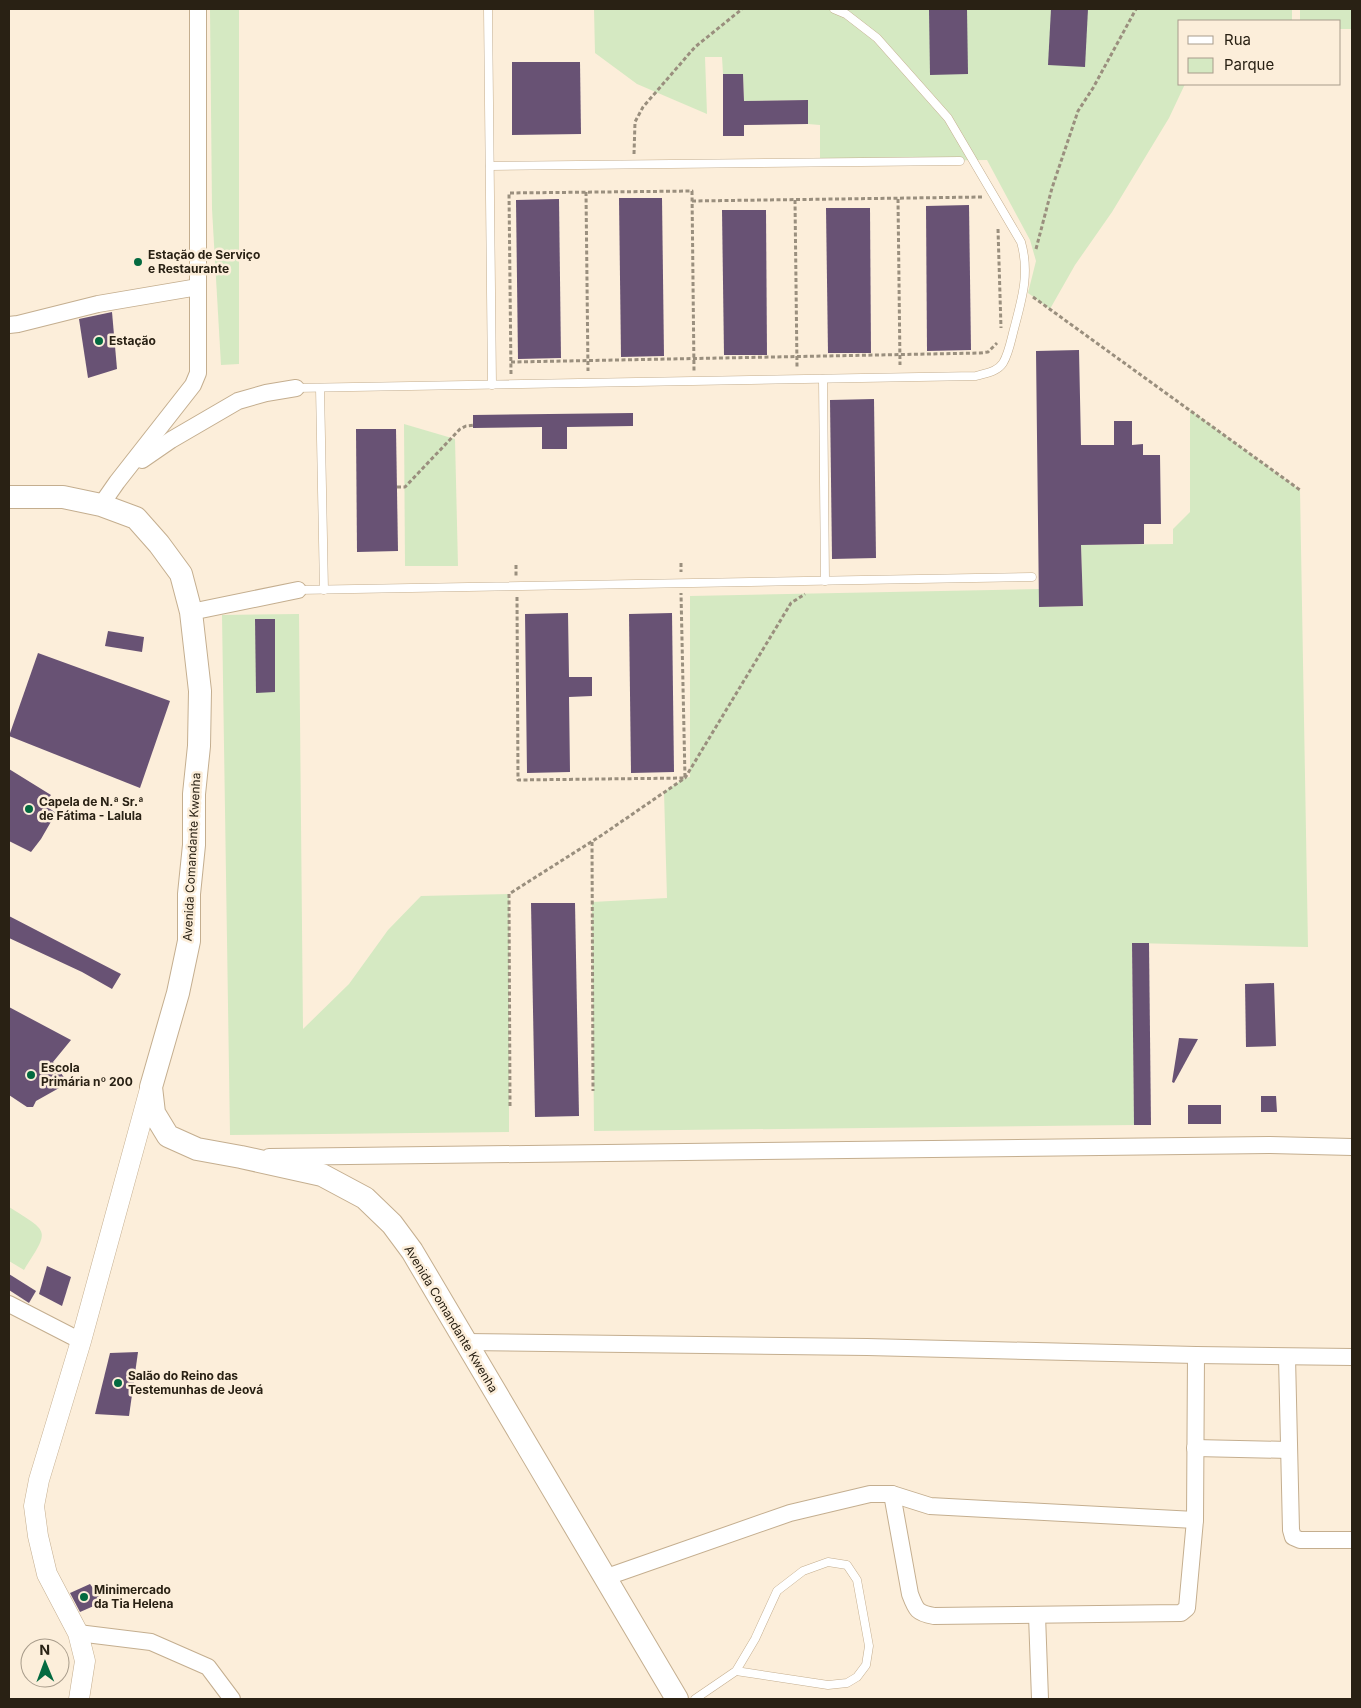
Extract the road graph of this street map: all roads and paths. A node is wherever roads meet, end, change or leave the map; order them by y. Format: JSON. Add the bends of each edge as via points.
{"nodes":[{"id":1,"x":198,"y":9,"type":"edge"},
{"id":2,"x":488,"y":9,"type":"edge"},
{"id":3,"x":742,"y":9,"type":"edge"},
{"id":4,"x":834,"y":9,"type":"edge"},
{"id":5,"x":1136,"y":9,"type":"edge"},
{"id":6,"x":960,"y":161,"type":"dead end"},
{"id":7,"x":634,"y":164,"type":"junction"},
{"id":8,"x":490,"y":166,"type":"junction"},
{"id":9,"x":586,"y":192,"type":"junction"},
{"id":10,"x":898,"y":199,"type":"junction"},
{"id":11,"x":987,"y":199,"type":"dead end"},
{"id":12,"x":795,"y":200,"type":"junction"},
{"id":13,"x":692,"y":201,"type":"junction"},
{"id":14,"x":998,"y":229,"type":"dead end"},
{"id":15,"x":1034,"y":253,"type":"dead end"},
{"id":16,"x":198,"y":287,"type":"junction"},
{"id":17,"x":1024,"y":290,"type":"junction"},
{"id":18,"x":9,"y":325,"type":"edge"},
{"id":19,"x":1001,"y":332,"type":"dead end"},
{"id":20,"x":999,"y":340,"type":"dead end"},
{"id":21,"x":900,"y":355,"type":"junction"},
{"id":22,"x":797,"y":357,"type":"junction"},
{"id":23,"x":693,"y":359,"type":"junction"},
{"id":24,"x":588,"y":361,"type":"junction"},
{"id":25,"x":511,"y":362,"type":"junction"},
{"id":26,"x":900,"y":378,"type":"junction"},
{"id":27,"x":823,"y":379,"type":"junction"},
{"id":28,"x":797,"y":380,"type":"junction"},
{"id":29,"x":694,"y":382,"type":"junction"},
{"id":30,"x":588,"y":383,"type":"junction"},
{"id":31,"x":492,"y":385,"type":"junction"},
{"id":32,"x":511,"y":385,"type":"junction"},
{"id":33,"x":296,"y":388,"type":"joint"},
{"id":34,"x":320,"y":388,"type":"junction"},
{"id":35,"x":475,"y":424,"type":"dead end"},
{"id":36,"x":125,"y":472,"type":"junction"},
{"id":37,"x":397,"y":487,"type":"dead end"},
{"id":38,"x":1300,"y":490,"type":"dead end"},
{"id":39,"x":9,"y":497,"type":"edge"},
{"id":40,"x":101,"y":505,"type":"junction"},
{"id":41,"x":681,"y":563,"type":"dead end"},
{"id":42,"x":516,"y":565,"type":"dead end"},
{"id":43,"x":1032,"y":577,"type":"dead end"},
{"id":44,"x":824,"y":581,"type":"junction"},
{"id":45,"x":681,"y":583,"type":"junction"},
{"id":46,"x":516,"y":586,"type":"junction"},
{"id":47,"x":298,"y":590,"type":"joint"},
{"id":48,"x":324,"y":590,"type":"junction"},
{"id":49,"x":191,"y":612,"type":"junction"},
{"id":50,"x":685,"y":778,"type":"junction"},
{"id":51,"x":592,"y":842,"type":"junction"},
{"id":52,"x":151,"y":1087,"type":"junction"},
{"id":53,"x":593,"y":1092,"type":"dead end"},
{"id":54,"x":510,"y":1106,"type":"dead end"},
{"id":55,"x":1352,"y":1147,"type":"edge"},
{"id":56,"x":241,"y":1157,"type":"junction"},
{"id":57,"x":9,"y":1304,"type":"edge"},
{"id":58,"x":81,"y":1341,"type":"junction"},
{"id":59,"x":465,"y":1342,"type":"junction"},
{"id":60,"x":1196,"y":1355,"type":"junction"},
{"id":61,"x":1287,"y":1356,"type":"junction"},
{"id":62,"x":1352,"y":1357,"type":"edge"},
{"id":63,"x":1195,"y":1448,"type":"junction"},
{"id":64,"x":1289,"y":1450,"type":"junction"},
{"id":65,"x":892,"y":1494,"type":"junction"},
{"id":66,"x":1195,"y":1520,"type":"junction"},
{"id":67,"x":1352,"y":1540,"type":"edge"},
{"id":68,"x":604,"y":1578,"type":"junction"},
{"id":69,"x":1037,"y":1615,"type":"junction"},
{"id":70,"x":78,"y":1633,"type":"junction"},
{"id":71,"x":736,"y":1671,"type":"junction"},
{"id":72,"x":79,"y":1699,"type":"edge"},
{"id":73,"x":232,"y":1699,"type":"edge"},
{"id":74,"x":677,"y":1699,"type":"edge"},
{"id":75,"x":695,"y":1699,"type":"edge"},
{"id":76,"x":1040,"y":1699,"type":"edge"}],
"edges":[{"from":1,"to":16,"type":"street"},
{"from":2,"to":8,"type":"lane"},
{"from":3,"to":7,"type":"path","via":[[694,47],[643,107],[635,122]]},
{"from":4,"to":17,"type":"lane","via":[[846,14],[877,38],[948,118],[1021,242],[1026,258]]},
{"from":5,"to":15,"type":"path","via":[[1078,111]]},
{"from":6,"to":7,"type":"lane"},
{"from":7,"to":8,"type":"lane"},
{"from":8,"to":31,"type":"lane"},
{"from":9,"to":13,"type":"path","via":[[692,191]]},
{"from":9,"to":24,"type":"path"},
{"from":9,"to":25,"type":"path","via":[[509,193]]},
{"from":10,"to":11,"type":"path"},
{"from":10,"to":12,"type":"path"},
{"from":10,"to":21,"type":"path"},
{"from":12,"to":13,"type":"path"},
{"from":12,"to":22,"type":"path"},
{"from":13,"to":23,"type":"path"},
{"from":14,"to":19,"type":"path"},
{"from":16,"to":18,"type":"street","via":[[98,304]]},
{"from":16,"to":36,"type":"street","via":[[198,373],[193,385]]},
{"from":17,"to":26,"type":"lane","via":[[1009,349],[1003,363],[994,371],[976,376]]},
{"from":17,"to":38,"type":"path"},
{"from":20,"to":21,"type":"path","via":[[988,352]]},
{"from":21,"to":22,"type":"path"},
{"from":21,"to":26,"type":"path"},
{"from":22,"to":23,"type":"path"},
{"from":22,"to":28,"type":"path"},
{"from":23,"to":24,"type":"path"},
{"from":23,"to":29,"type":"path"},
{"from":24,"to":25,"type":"path"},
{"from":24,"to":30,"type":"path"},
{"from":25,"to":32,"type":"path"},
{"from":26,"to":27,"type":"lane"},
{"from":27,"to":28,"type":"lane"},
{"from":27,"to":44,"type":"lane"},
{"from":28,"to":29,"type":"lane"},
{"from":29,"to":30,"type":"lane"},
{"from":30,"to":32,"type":"lane"},
{"from":31,"to":32,"type":"lane"},
{"from":31,"to":34,"type":"lane"},
{"from":33,"to":34,"type":"lane"},
{"from":33,"to":36,"type":"street","via":[[238,401],[171,440]]},
{"from":34,"to":48,"type":"lane"},
{"from":35,"to":37,"type":"path","via":[[460,429],[405,487]]},
{"from":36,"to":40,"type":"street"},
{"from":39,"to":40,"type":"main road","name":"Avenida Comandante Kwenha","via":[[63,497]]},
{"from":40,"to":49,"type":"main road","name":"Avenida Comandante Kwenha","via":[[136,518],[159,544],[181,574]]},
{"from":41,"to":45,"type":"path"},
{"from":42,"to":46,"type":"path"},
{"from":43,"to":44,"type":"lane"},
{"from":44,"to":45,"type":"lane"},
{"from":44,"to":50,"type":"path","via":[[791,603]]},
{"from":45,"to":46,"type":"lane"},
{"from":45,"to":50,"type":"path"},
{"from":46,"to":48,"type":"lane"},
{"from":46,"to":50,"type":"path","via":[[518,780]]},
{"from":47,"to":48,"type":"lane"},
{"from":47,"to":49,"type":"street"},
{"from":49,"to":52,"type":"main road","name":"Avenida Comandante Kwenha","via":[[200,691],[200,737],[194,794],[189,941]]},
{"from":50,"to":51,"type":"path"},
{"from":51,"to":53,"type":"path"},
{"from":51,"to":54,"type":"path","via":[[508,894]]},
{"from":52,"to":56,"type":"main road","name":"Avenida Comandante Kwenha","via":[[154,1113],[168,1136],[197,1149]]},
{"from":52,"to":58,"type":"street"},
{"from":55,"to":56,"type":"street"},
{"from":56,"to":59,"type":"main road","name":"Avenida Comandante Kwenha","via":[[322,1176],[365,1198],[392,1224],[412,1250]]},
{"from":57,"to":58,"type":"street"},
{"from":58,"to":70,"type":"street","via":[[34,1506],[47,1574]]},
{"from":59,"to":60,"type":"street"},
{"from":59,"to":68,"type":"main road","name":"Avenida Comandante Kwenha"},
{"from":60,"to":61,"type":"street"},
{"from":60,"to":63,"type":"street"},
{"from":61,"to":62,"type":"street"},
{"from":61,"to":64,"type":"street"},
{"from":63,"to":64,"type":"street"},
{"from":63,"to":66,"type":"street"},
{"from":64,"to":67,"type":"street","via":[[1293,1537],[1300,1540]]},
{"from":65,"to":66,"type":"street","via":[[930,1506]]},
{"from":65,"to":68,"type":"street","via":[[870,1494],[790,1513]]},
{"from":65,"to":69,"type":"street","via":[[915,1609],[934,1616]]},
{"from":66,"to":69,"type":"street","via":[[1187,1608],[1181,1613]]},
{"from":68,"to":74,"type":"main road","name":"Avenida Comandante Kwenha"},
{"from":69,"to":76,"type":"street"},
{"from":70,"to":72,"type":"street","via":[[85,1661]]},
{"from":70,"to":73,"type":"street","via":[[150,1642],[208,1666]]},
{"from":71,"to":71,"type":"lane","via":[[755,1639],[777,1590],[803,1572],[828,1562],[847,1565],[857,1580],[869,1646],[866,1665],[857,1677],[847,1683],[828,1685]]},
{"from":71,"to":75,"type":"lane"}]}
